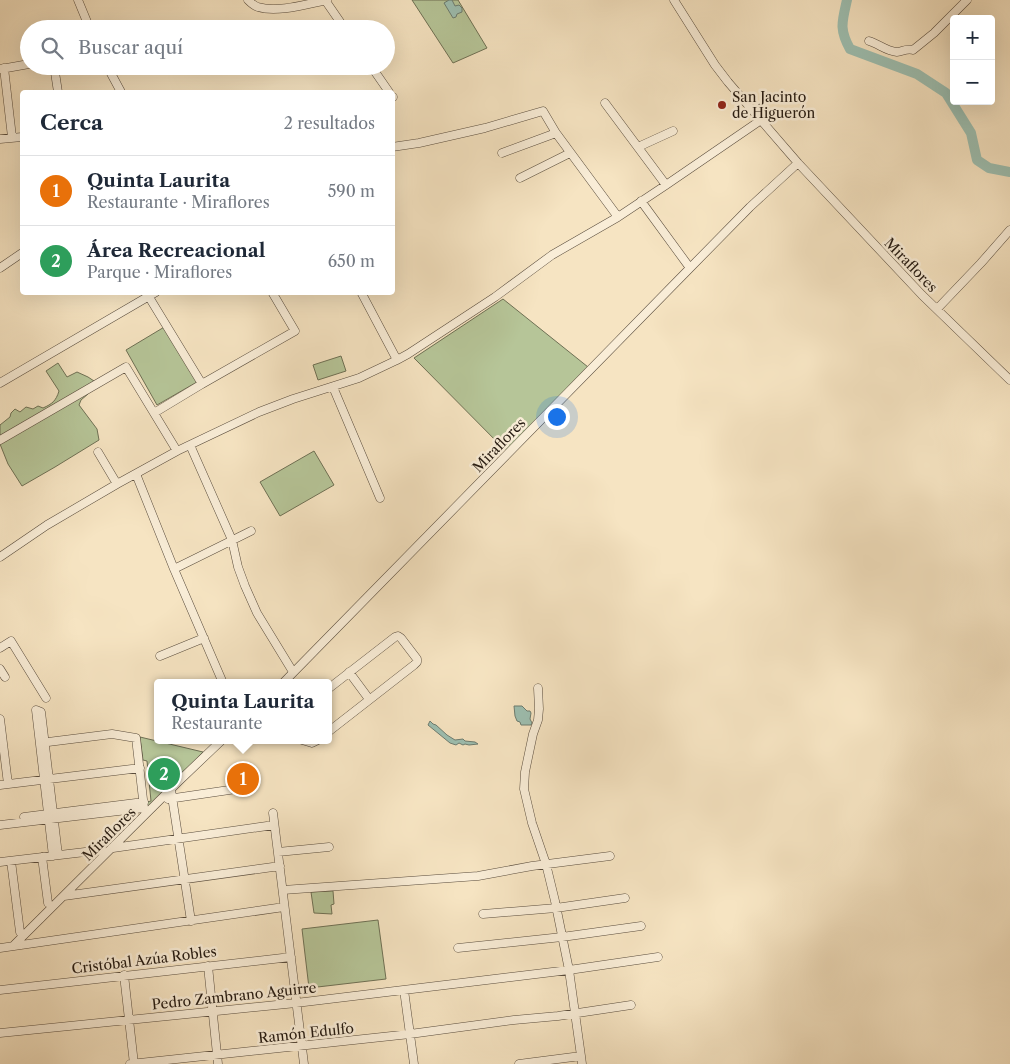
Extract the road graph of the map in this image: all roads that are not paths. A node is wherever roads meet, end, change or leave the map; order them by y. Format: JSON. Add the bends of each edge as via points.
{"nodes":[{"id":1,"x":78,"y":0,"type":"edge"},
{"id":2,"x":249,"y":0,"type":"edge"},
{"id":3,"x":326,"y":0,"type":"edge"},
{"id":4,"x":674,"y":0,"type":"edge"},
{"id":5,"x":967,"y":0,"type":"edge"},
{"id":6,"x":86,"y":20,"type":"edge"},
{"id":7,"x":339,"y":20,"type":"edge"},
{"id":8,"x":869,"y":41,"type":"dead end"},
{"id":9,"x":20,"y":65,"type":"edge"},
{"id":10,"x":2,"y":68,"type":"edge"},
{"id":11,"x":55,"y":75,"type":"edge"},
{"id":12,"x":112,"y":75,"type":"edge"},
{"id":13,"x":377,"y":75,"type":"edge"},
{"id":14,"x":58,"y":90,"type":"edge"},
{"id":15,"x":120,"y":90,"type":"edge"},
{"id":16,"x":388,"y":90,"type":"edge"},
{"id":17,"x":605,"y":103,"type":"dead end"},
{"id":18,"x":761,"y":120,"type":"junction"},
{"id":19,"x":673,"y":131,"type":"dead end"},
{"id":20,"x":556,"y":133,"type":"junction"},
{"id":21,"x":20,"y":136,"type":"edge"},
{"id":22,"x":12,"y":137,"type":"junction"},
{"id":23,"x":0,"y":139,"type":"edge"},
{"id":24,"x":395,"y":147,"type":"edge"},
{"id":25,"x":638,"y":147,"type":"junction"},
{"id":26,"x":570,"y":152,"type":"junction"},
{"id":27,"x":502,"y":153,"type":"dead end"},
{"id":28,"x":798,"y":163,"type":"junction"},
{"id":29,"x":520,"y":178,"type":"dead end"},
{"id":30,"x":666,"y":185,"type":"junction"},
{"id":31,"x":641,"y":201,"type":"junction"},
{"id":32,"x":618,"y":217,"type":"junction"},
{"id":33,"x":1010,"y":230,"type":"edge"},
{"id":34,"x":20,"y":254,"type":"edge"},
{"id":35,"x":0,"y":268,"type":"edge"},
{"id":36,"x":690,"y":268,"type":"junction"},
{"id":37,"x":150,"y":295,"type":"edge"},
{"id":38,"x":153,"y":295,"type":"edge"},
{"id":39,"x":274,"y":295,"type":"edge"},
{"id":40,"x":363,"y":295,"type":"edge"},
{"id":41,"x":937,"y":309,"type":"junction"},
{"id":42,"x":397,"y":360,"type":"junction"},
{"id":43,"x":1010,"y":380,"type":"edge"},
{"id":44,"x":0,"y":383,"type":"edge"},
{"id":45,"x":202,"y":384,"type":"junction"},
{"id":46,"x":333,"y":387,"type":"junction"},
{"id":47,"x":154,"y":413,"type":"junction"},
{"id":48,"x":0,"y":440,"type":"edge"},
{"id":49,"x":190,"y":445,"type":"junction"},
{"id":50,"x":98,"y":452,"type":"dead end"},
{"id":51,"x":177,"y":452,"type":"junction"},
{"id":52,"x":136,"y":474,"type":"junction"},
{"id":53,"x":117,"y":484,"type":"junction"},
{"id":54,"x":380,"y":498,"type":"dead end"},
{"id":55,"x":251,"y":531,"type":"dead end"},
{"id":56,"x":232,"y":540,"type":"junction"},
{"id":57,"x":0,"y":557,"type":"edge"},
{"id":58,"x":174,"y":569,"type":"junction"},
{"id":59,"x":0,"y":636,"type":"edge"},
{"id":60,"x":204,"y":638,"type":"junction"},
{"id":61,"x":3,"y":646,"type":"edge"},
{"id":62,"x":160,"y":656,"type":"dead end"},
{"id":63,"x":0,"y":669,"type":"edge"},
{"id":64,"x":293,"y":672,"type":"junction"},
{"id":65,"x":349,"y":672,"type":"junction"},
{"id":66,"x":5,"y":677,"type":"dead end"},
{"id":67,"x":221,"y":679,"type":"edge"},
{"id":68,"x":286,"y":679,"type":"edge"},
{"id":69,"x":332,"y":686,"type":"edge"},
{"id":70,"x":538,"y":688,"type":"dead end"},
{"id":71,"x":46,"y":698,"type":"dead end"},
{"id":72,"x":370,"y":699,"type":"junction"},
{"id":73,"x":0,"y":720,"type":"edge"},
{"id":74,"x":332,"y":729,"type":"edge"},
{"id":75,"x":218,"y":744,"type":"edge"},
{"id":76,"x":140,"y":768,"type":"junction"},
{"id":77,"x":47,"y":779,"type":"junction"},
{"id":78,"x":4,"y":784,"type":"edge"},
{"id":79,"x":236,"y":789,"type":"dead end"},
{"id":80,"x":171,"y":794,"type":"junction"},
{"id":81,"x":273,"y":813,"type":"dead end"},
{"id":82,"x":51,"y":817,"type":"junction"},
{"id":83,"x":0,"y":820,"type":"edge"},
{"id":84,"x":274,"y":824,"type":"junction"},
{"id":85,"x":0,"y":825,"type":"edge"},
{"id":86,"x":178,"y":839,"type":"junction"},
{"id":87,"x":329,"y":847,"type":"dead end"},
{"id":88,"x":113,"y":848,"type":"junction"},
{"id":89,"x":102,"y":850,"type":"dead end"},
{"id":90,"x":278,"y":852,"type":"junction"},
{"id":91,"x":56,"y":855,"type":"junction"},
{"id":92,"x":610,"y":856,"type":"dead end"},
{"id":93,"x":42,"y":857,"type":"junction"},
{"id":94,"x":12,"y":861,"type":"junction"},
{"id":95,"x":0,"y":862,"type":"edge"},
{"id":96,"x":546,"y":864,"type":"junction"},
{"id":97,"x":280,"y":866,"type":"junction"},
{"id":98,"x":184,"y":879,"type":"junction"},
{"id":99,"x":283,"y":890,"type":"junction"},
{"id":100,"x":64,"y":896,"type":"junction"},
{"id":101,"x":625,"y":898,"type":"dead end"},
{"id":102,"x":48,"y":904,"type":"dead end"},
{"id":103,"x":284,"y":907,"type":"junction"},
{"id":104,"x":556,"y":908,"type":"junction"},
{"id":105,"x":483,"y":914,"type":"dead end"},
{"id":106,"x":191,"y":921,"type":"junction"},
{"id":107,"x":641,"y":926,"type":"dead end"},
{"id":108,"x":20,"y":932,"type":"dead end"},
{"id":109,"x":562,"y":936,"type":"junction"},
{"id":110,"x":14,"y":946,"type":"junction"},
{"id":111,"x":0,"y":948,"type":"edge"},
{"id":112,"x":458,"y":948,"type":"dead end"},
{"id":113,"x":291,"y":956,"type":"junction"},
{"id":114,"x":658,"y":958,"type":"dead end"},
{"id":115,"x":208,"y":966,"type":"junction"},
{"id":116,"x":569,"y":970,"type":"junction"},
{"id":117,"x":124,"y":975,"type":"junction"},
{"id":118,"x":0,"y":990,"type":"edge"},
{"id":119,"x":404,"y":990,"type":"junction"},
{"id":120,"x":296,"y":1003,"type":"junction"},
{"id":121,"x":631,"y":1005,"type":"dead end"},
{"id":122,"x":212,"y":1011,"type":"junction"},
{"id":123,"x":575,"y":1013,"type":"junction"},
{"id":124,"x":129,"y":1020,"type":"junction"},
{"id":125,"x":0,"y":1033,"type":"edge"},
{"id":126,"x":410,"y":1034,"type":"junction"},
{"id":127,"x":301,"y":1046,"type":"junction"},
{"id":128,"x":217,"y":1055,"type":"junction"},
{"id":129,"x":581,"y":1060,"type":"edge"},
{"id":130,"x":130,"y":1064,"type":"edge"},
{"id":131,"x":134,"y":1064,"type":"edge"},
{"id":132,"x":218,"y":1064,"type":"edge"},
{"id":133,"x":304,"y":1064,"type":"edge"},
{"id":134,"x":414,"y":1064,"type":"edge"},
{"id":135,"x":519,"y":1064,"type":"edge"}],
"edges":[{"from":1,"to":6,"type":"street"},
{"from":2,"to":3,"type":"street","via":[[256,7],[267,9]]},
{"from":3,"to":7,"type":"street"},
{"from":4,"to":18,"type":"street","name":"Miraflores","via":[[715,65]]},
{"from":5,"to":8,"type":"street","via":[[913,50],[887,50]]},
{"from":9,"to":10,"type":"street"},
{"from":10,"to":22,"type":"street"},
{"from":11,"to":14,"type":"street"},
{"from":12,"to":15,"type":"street"},
{"from":13,"to":16,"type":"street"},
{"from":17,"to":25,"type":"street"},
{"from":18,"to":28,"type":"street","name":"Miraflores"},
{"from":18,"to":30,"type":"street"},
{"from":19,"to":25,"type":"street"},
{"from":20,"to":24,"type":"street","via":[[543,110],[486,128]]},
{"from":20,"to":26,"type":"street"},
{"from":20,"to":27,"type":"street"},
{"from":21,"to":22,"type":"street"},
{"from":22,"to":23,"type":"street"},
{"from":25,"to":30,"type":"street"},
{"from":26,"to":29,"type":"street"},
{"from":26,"to":32,"type":"street"},
{"from":28,"to":36,"type":"street","name":"Miraflores"},
{"from":28,"to":41,"type":"street","name":"Miraflores"},
{"from":30,"to":31,"type":"street"},
{"from":31,"to":32,"type":"street"},
{"from":31,"to":36,"type":"street"},
{"from":32,"to":42,"type":"street","via":[[552,255],[495,297]]},
{"from":33,"to":41,"type":"street"},
{"from":34,"to":35,"type":"street"},
{"from":36,"to":64,"type":"street","name":"Miraflores"},
{"from":37,"to":44,"type":"street"},
{"from":38,"to":45,"type":"street"},
{"from":39,"to":45,"type":"street","via":[[295,331]]},
{"from":40,"to":42,"type":"street"},
{"from":41,"to":43,"type":"street","name":"Miraflores"},
{"from":42,"to":46,"type":"street"},
{"from":45,"to":47,"type":"street"},
{"from":46,"to":49,"type":"street","via":[[268,408]]},
{"from":46,"to":54,"type":"street"},
{"from":47,"to":48,"type":"street","via":[[126,367]]},
{"from":47,"to":51,"type":"street"},
{"from":49,"to":51,"type":"street"},
{"from":49,"to":56,"type":"street"},
{"from":50,"to":53,"type":"street"},
{"from":51,"to":52,"type":"street"},
{"from":52,"to":53,"type":"street"},
{"from":52,"to":58,"type":"street"},
{"from":53,"to":57,"type":"street"},
{"from":55,"to":56,"type":"street"},
{"from":56,"to":58,"type":"street"},
{"from":56,"to":64,"type":"street","via":[[238,567],[257,613]]},
{"from":58,"to":60,"type":"street"},
{"from":59,"to":61,"type":"street"},
{"from":60,"to":62,"type":"street"},
{"from":60,"to":67,"type":"street"},
{"from":61,"to":71,"type":"street","via":[[11,641]]},
{"from":63,"to":66,"type":"street"},
{"from":64,"to":68,"type":"street","name":"Miraflores"},
{"from":65,"to":69,"type":"street"},
{"from":65,"to":72,"type":"street"},
{"from":65,"to":72,"type":"street","via":[[398,636],[418,659]]},
{"from":70,"to":96,"type":"street","via":[[538,720],[525,772],[524,790]]},
{"from":72,"to":74,"type":"street"},
{"from":73,"to":78,"type":"street"},
{"from":75,"to":80,"type":"street","name":"Miraflores"},
{"from":76,"to":77,"type":"street"},
{"from":76,"to":77,"type":"street","via":[[136,738],[112,734],[43,743]]},
{"from":76,"to":82,"type":"street","via":[[144,808]]},
{"from":77,"to":78,"type":"street"},
{"from":77,"to":82,"type":"street"},
{"from":79,"to":80,"type":"street"},
{"from":80,"to":86,"type":"street"},
{"from":80,"to":88,"type":"street","name":"Miraflores"},
{"from":81,"to":84,"type":"street"},
{"from":82,"to":83,"type":"street"},
{"from":82,"to":85,"type":"street"},
{"from":82,"to":91,"type":"street"},
{"from":84,"to":86,"type":"street"},
{"from":84,"to":90,"type":"street"},
{"from":86,"to":88,"type":"street"},
{"from":86,"to":98,"type":"street"},
{"from":87,"to":90,"type":"street"},
{"from":88,"to":100,"type":"street","name":"Miraflores"},
{"from":89,"to":91,"type":"street"},
{"from":90,"to":97,"type":"street"},
{"from":91,"to":93,"type":"street"},
{"from":92,"to":96,"type":"street"},
{"from":93,"to":94,"type":"street"},
{"from":93,"to":102,"type":"street"},
{"from":94,"to":95,"type":"street"},
{"from":94,"to":108,"type":"street"},
{"from":96,"to":99,"type":"street","via":[[478,876]]},
{"from":96,"to":104,"type":"street"},
{"from":97,"to":98,"type":"street"},
{"from":97,"to":99,"type":"street"},
{"from":98,"to":100,"type":"street"},
{"from":98,"to":106,"type":"street"},
{"from":99,"to":103,"type":"street"},
{"from":100,"to":110,"type":"street","name":"Miraflores"},
{"from":101,"to":104,"type":"street"},
{"from":103,"to":106,"type":"street"},
{"from":103,"to":113,"type":"street"},
{"from":104,"to":105,"type":"street"},
{"from":104,"to":109,"type":"street"},
{"from":106,"to":110,"type":"street"},
{"from":107,"to":109,"type":"street"},
{"from":109,"to":112,"type":"street"},
{"from":109,"to":116,"type":"street"},
{"from":110,"to":111,"type":"street"},
{"from":113,"to":115,"type":"street","name":"Cristóbal Azúa Robles"},
{"from":113,"to":120,"type":"street"},
{"from":114,"to":116,"type":"street","name":"Pedro Zambrano Aguirre"},
{"from":115,"to":117,"type":"street","name":"Cristóbal Azúa Robles"},
{"from":115,"to":122,"type":"street"},
{"from":116,"to":119,"type":"street","name":"Pedro Zambrano Aguirre"},
{"from":116,"to":123,"type":"street"},
{"from":117,"to":118,"type":"street","name":"Cristóbal Azúa Robles"},
{"from":117,"to":124,"type":"street"},
{"from":119,"to":120,"type":"street","name":"Pedro Zambrano Aguirre"},
{"from":119,"to":126,"type":"street"},
{"from":120,"to":122,"type":"street","name":"Pedro Zambrano Aguirre"},
{"from":120,"to":127,"type":"street"},
{"from":121,"to":123,"type":"street","name":"Ramón Edulfo"},
{"from":122,"to":124,"type":"street","name":"Pedro Zambrano Aguirre"},
{"from":122,"to":128,"type":"street"},
{"from":123,"to":126,"type":"street","name":"Ramón Edulfo"},
{"from":123,"to":129,"type":"street"},
{"from":124,"to":125,"type":"street","name":"Pedro Zambrano Aguirre"},
{"from":124,"to":131,"type":"street"},
{"from":126,"to":127,"type":"street","name":"Ramón Edulfo"},
{"from":126,"to":134,"type":"street"},
{"from":127,"to":128,"type":"street","name":"Ramón Edulfo"},
{"from":127,"to":133,"type":"street"},
{"from":128,"to":131,"type":"street","name":"Ramón Edulfo"},
{"from":128,"to":132,"type":"street"},
{"from":129,"to":135,"type":"street"},
{"from":130,"to":131,"type":"street","name":"Ramón Edulfo"}]}
